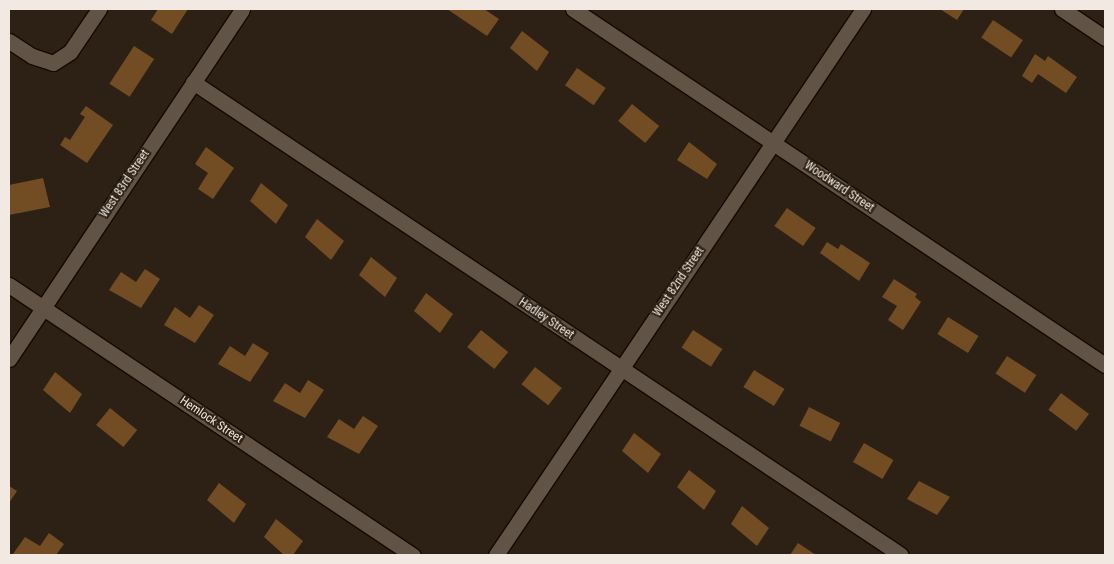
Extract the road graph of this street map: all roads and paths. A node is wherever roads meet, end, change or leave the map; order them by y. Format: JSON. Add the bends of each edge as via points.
{"nodes":[{"id":1,"x":99,"y":9,"type":"edge"},
{"id":2,"x":242,"y":9,"type":"edge"},
{"id":3,"x":573,"y":9,"type":"edge"},
{"id":4,"x":863,"y":9,"type":"edge"},
{"id":5,"x":1062,"y":9,"type":"edge"},
{"id":6,"x":1105,"y":38,"type":"edge"},
{"id":7,"x":9,"y":40,"type":"edge"},
{"id":8,"x":193,"y":82,"type":"junction"},
{"id":9,"x":773,"y":143,"type":"junction"},
{"id":10,"x":9,"y":285,"type":"edge"},
{"id":11,"x":43,"y":308,"type":"junction"},
{"id":12,"x":9,"y":358,"type":"edge"},
{"id":13,"x":1105,"y":365,"type":"edge"},
{"id":14,"x":621,"y":368,"type":"junction"},
{"id":15,"x":413,"y":555,"type":"edge"},
{"id":16,"x":496,"y":555,"type":"edge"},
{"id":17,"x":901,"y":555,"type":"edge"}],
"edges":[{"from":1,"to":7,"type":"street","via":[[70,52],[53,63],[32,56]]},
{"from":2,"to":8,"type":"street","name":"West 83rd Street"},
{"from":3,"to":9,"type":"street","name":"Woodward Street"},
{"from":4,"to":9,"type":"street","name":"West 82nd Street"},
{"from":5,"to":6,"type":"street"},
{"from":8,"to":11,"type":"street","name":"West 83rd Street"},
{"from":8,"to":14,"type":"street","name":"Hadley Street"},
{"from":9,"to":13,"type":"street","name":"Woodward Street"},
{"from":9,"to":14,"type":"street","name":"West 82nd Street"},
{"from":10,"to":11,"type":"street","name":"Hemlock Street"},
{"from":11,"to":12,"type":"street","name":"West 83rd Street"},
{"from":11,"to":15,"type":"street","name":"Hemlock Street"},
{"from":14,"to":16,"type":"street","name":"West 82nd Street"},
{"from":14,"to":17,"type":"street","name":"Hadley Street"}]}
